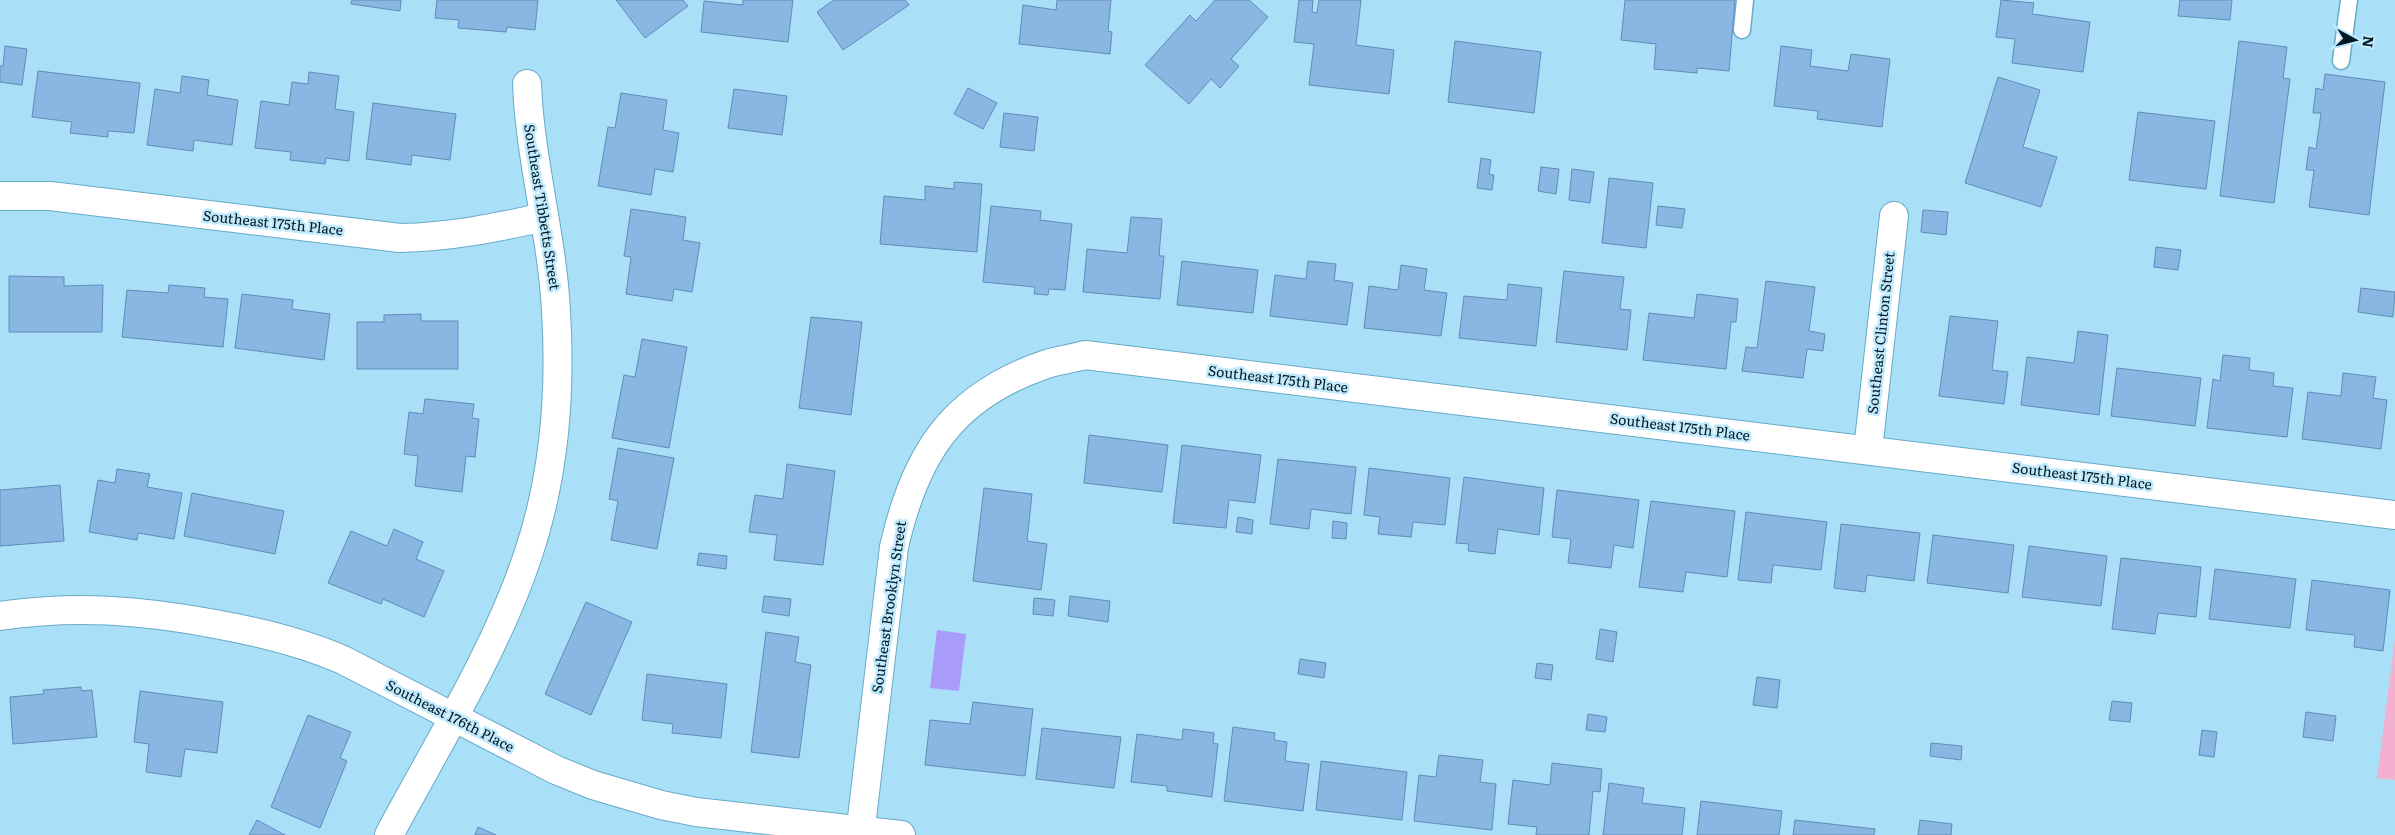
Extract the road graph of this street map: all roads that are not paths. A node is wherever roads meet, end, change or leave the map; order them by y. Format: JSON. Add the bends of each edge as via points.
{"nodes":[{"id":1,"x":1745,"y":0,"type":"edge"},
{"id":2,"x":2349,"y":0,"type":"edge"},
{"id":3,"x":1742,"y":30,"type":"dead end"},
{"id":4,"x":2341,"y":61,"type":"dead end"},
{"id":5,"x":527,"y":84,"type":"dead end"},
{"id":6,"x":0,"y":196,"type":"edge"},
{"id":7,"x":1894,"y":216,"type":"dead end"},
{"id":8,"x":544,"y":217,"type":"junction"},
{"id":9,"x":974,"y":400,"type":"joint"},
{"id":10,"x":1868,"y":450,"type":"junction"},
{"id":11,"x":2395,"y":515,"type":"edge"},
{"id":12,"x":0,"y":616,"type":"edge"},
{"id":13,"x":453,"y":716,"type":"junction"},
{"id":14,"x":860,"y":833,"type":"edge"},
{"id":15,"x":389,"y":835,"type":"edge"},
{"id":16,"x":901,"y":835,"type":"edge"}],
"edges":[{"from":1,"to":3,"type":"lane"},
{"from":2,"to":4,"type":"lane"},
{"from":5,"to":8,"type":"street","name":"Southeast Tibbetts Street","via":[[528,122]]},
{"from":6,"to":8,"type":"street","name":"Southeast 175th Place","via":[[50,196],[400,238],[436,238]]},
{"from":7,"to":10,"type":"street","name":"Southeast Clinton Street"},
{"from":8,"to":13,"type":"street","name":"Southeast Tibbetts Street","via":[[553,265],[558,361],[551,456],[529,554],[482,663]]},
{"from":9,"to":10,"type":"street","name":"Southeast 175th Place","via":[[1044,365],[1085,355]]},
{"from":9,"to":14,"type":"street","name":"Southeast Brooklyn Street","via":[[943,430],[920,468],[903,507],[894,547]]},
{"from":10,"to":11,"type":"street","name":"Southeast 175th Place"},
{"from":12,"to":13,"type":"street","name":"Southeast 176th Place","via":[[54,609],[109,609],[156,613],[238,628],[313,647]]},
{"from":13,"to":14,"type":"street","name":"Southeast 176th Place","via":[[556,770],[628,796],[696,812]]},
{"from":13,"to":15,"type":"street","name":"Southeast Tibbetts Street"},
{"from":14,"to":16,"type":"street","name":"Southeast 176th Place"}]}
